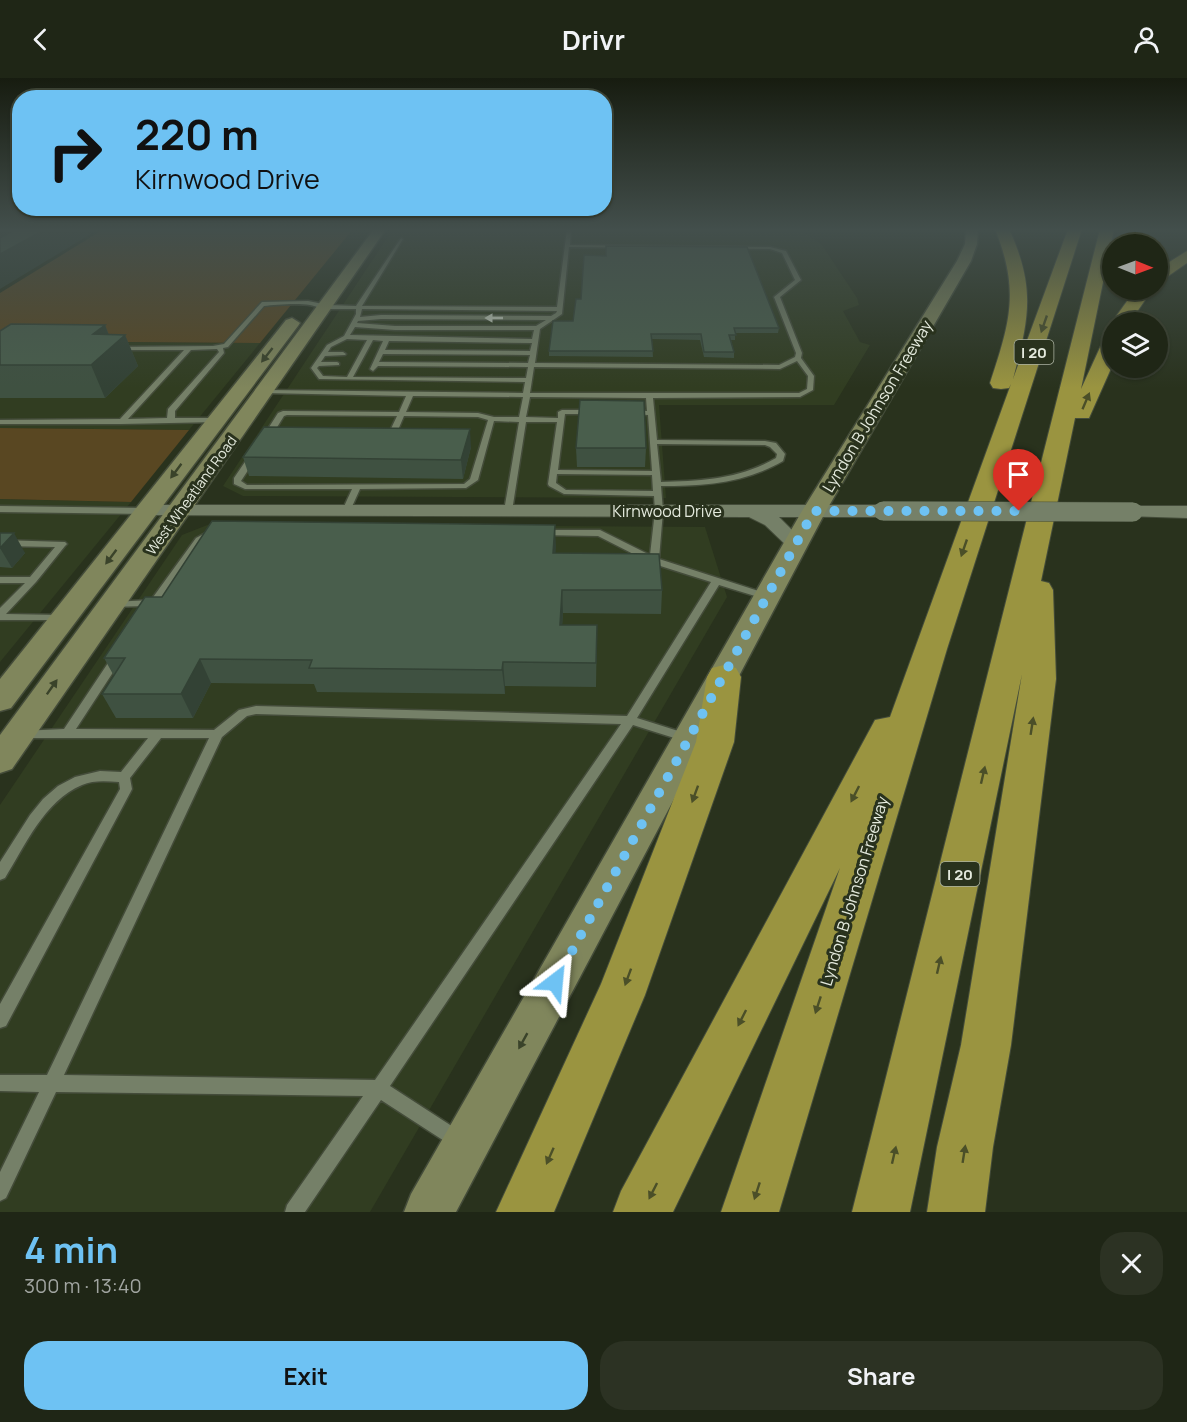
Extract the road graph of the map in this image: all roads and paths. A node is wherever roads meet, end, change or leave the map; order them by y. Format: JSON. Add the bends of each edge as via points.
{"nodes":[{"id":1,"x":324,"y":282,"type":"edge"},
{"id":2,"x":343,"y":282,"type":"edge"},
{"id":3,"x":374,"y":282,"type":"edge"},
{"id":4,"x":563,"y":282,"type":"edge"},
{"id":5,"x":796,"y":282,"type":"edge"},
{"id":6,"x":951,"y":282,"type":"edge"},
{"id":7,"x":1019,"y":282,"type":"edge"},
{"id":8,"x":1058,"y":282,"type":"edge"},
{"id":9,"x":1102,"y":286,"type":"edge"},
{"id":10,"x":305,"y":306,"type":"junction"},
{"id":11,"x":326,"y":306,"type":"junction"},
{"id":12,"x":359,"y":306,"type":"junction"},
{"id":13,"x":256,"y":309,"type":"junction"},
{"id":14,"x":560,"y":309,"type":"junction"},
{"id":15,"x":553,"y":318,"type":"junction"},
{"id":16,"x":355,"y":322,"type":"junction"},
{"id":17,"x":395,"y":328,"type":"junction"},
{"id":18,"x":537,"y":328,"type":"junction"},
{"id":19,"x":346,"y":337,"type":"junction"},
{"id":20,"x":372,"y":337,"type":"junction"},
{"id":21,"x":387,"y":339,"type":"junction"},
{"id":22,"x":536,"y":341,"type":"junction"},
{"id":23,"x":110,"y":348,"type":"edge"},
{"id":24,"x":189,"y":348,"type":"junction"},
{"id":25,"x":219,"y":348,"type":"junction"},
{"id":26,"x":380,"y":352,"type":"junction"},
{"id":27,"x":534,"y":353,"type":"junction"},
{"id":28,"x":322,"y":357,"type":"junction"},
{"id":29,"x":341,"y":357,"type":"junction"},
{"id":30,"x":798,"y":358,"type":"junction"},
{"id":31,"x":1102,"y":363,"type":"edge"},
{"id":32,"x":375,"y":364,"type":"junction"},
{"id":33,"x":532,"y":365,"type":"junction"},
{"id":34,"x":349,"y":379,"type":"junction"},
{"id":35,"x":368,"y":379,"type":"junction"},
{"id":36,"x":530,"y":380,"type":"junction"},
{"id":37,"x":266,"y":392,"type":"junction"},
{"id":38,"x":361,"y":393,"type":"junction"},
{"id":39,"x":411,"y":393,"type":"junction"},
{"id":40,"x":527,"y":394,"type":"junction"},
{"id":41,"x":649,"y":396,"type":"junction"},
{"id":42,"x":606,"y":412,"type":"edge"},
{"id":43,"x":617,"y":412,"type":"edge"},
{"id":44,"x":651,"y":413,"type":"junction"},
{"id":45,"x":402,"y":414,"type":"junction"},
{"id":46,"x":494,"y":418,"type":"junction"},
{"id":47,"x":523,"y":418,"type":"junction"},
{"id":48,"x":215,"y":420,"type":"junction"},
{"id":49,"x":560,"y":420,"type":"junction"},
{"id":50,"x":171,"y":421,"type":"junction"},
{"id":51,"x":0,"y":422,"type":"edge"},
{"id":52,"x":121,"y":422,"type":"junction"},
{"id":53,"x":268,"y":435,"type":"junction"},
{"id":54,"x":279,"y":435,"type":"edge"},
{"id":55,"x":381,"y":435,"type":"edge"},
{"id":56,"x":653,"y":442,"type":"junction"},
{"id":57,"x":554,"y":471,"type":"junction"},
{"id":58,"x":656,"y":473,"type":"junction"},
{"id":59,"x":989,"y":473,"type":"junction"},
{"id":60,"x":1052,"y":473,"type":"junction"},
{"id":61,"x":656,"y":484,"type":"junction"},
{"id":62,"x":357,"y":487,"type":"junction"},
{"id":63,"x":658,"y":502,"type":"junction"},
{"id":64,"x":0,"y":509,"type":"edge"},
{"id":65,"x":146,"y":510,"type":"junction"},
{"id":66,"x":180,"y":510,"type":"junction"},
{"id":67,"x":346,"y":511,"type":"junction"},
{"id":68,"x":508,"y":511,"type":"junction"},
{"id":69,"x":753,"y":511,"type":"junction"},
{"id":70,"x":814,"y":511,"type":"junction"},
{"id":71,"x":1187,"y":512,"type":"edge"},
{"id":72,"x":226,"y":531,"type":"edge"},
{"id":73,"x":530,"y":533,"type":"edge"},
{"id":74,"x":1038,"y":536,"type":"junction"},
{"id":75,"x":0,"y":543,"type":"edge"},
{"id":76,"x":796,"y":544,"type":"junction"},
{"id":77,"x":654,"y":561,"type":"junction"},
{"id":78,"x":0,"y":580,"type":"edge"},
{"id":79,"x":33,"y":580,"type":"junction"},
{"id":80,"x":717,"y":581,"type":"junction"},
{"id":81,"x":768,"y":597,"type":"junction"},
{"id":82,"x":154,"y":603,"type":"junction"},
{"id":83,"x":110,"y":605,"type":"junction"},
{"id":84,"x":0,"y":616,"type":"edge"},
{"id":85,"x":64,"y":618,"type":"junction"},
{"id":86,"x":142,"y":622,"type":"edge"},
{"id":87,"x":930,"y":649,"type":"junction"},
{"id":88,"x":123,"y":650,"type":"edge"},
{"id":89,"x":724,"y":677,"type":"junction"},
{"id":90,"x":0,"y":700,"type":"edge"},
{"id":91,"x":630,"y":720,"type":"junction"},
{"id":92,"x":67,"y":733,"type":"junction"},
{"id":93,"x":217,"y":734,"type":"junction"},
{"id":94,"x":157,"y":735,"type":"junction"},
{"id":95,"x":690,"y":739,"type":"junction"},
{"id":96,"x":6,"y":743,"type":"edge"},
{"id":97,"x":124,"y":777,"type":"junction"},
{"id":98,"x":0,"y":874,"type":"edge"},
{"id":99,"x":4,"y":1004,"type":"edge"},
{"id":100,"x":0,"y":1020,"type":"edge"},
{"id":101,"x":0,"y":1083,"type":"edge"},
{"id":102,"x":51,"y":1084,"type":"junction"},
{"id":103,"x":378,"y":1088,"type":"junction"},
{"id":104,"x":465,"y":1144,"type":"junction"},
{"id":105,"x":0,"y":1191,"type":"edge"},
{"id":106,"x":294,"y":1212,"type":"edge"},
{"id":107,"x":429,"y":1212,"type":"edge"},
{"id":108,"x":525,"y":1212,"type":"edge"},
{"id":109,"x":642,"y":1212,"type":"edge"},
{"id":110,"x":750,"y":1212,"type":"edge"},
{"id":111,"x":881,"y":1212,"type":"edge"},
{"id":112,"x":956,"y":1212,"type":"edge"}],
"edges":[{"from":1,"to":10,"type":"main road","name":"West Wheatland Road"},
{"from":2,"to":11,"type":"main road","name":"West Wheatland Road"},
{"from":3,"to":12,"type":"lane"},
{"from":4,"to":14,"type":"lane"},
{"from":5,"to":30,"type":"lane","via":[[777,297]]},
{"from":6,"to":70,"type":"main road","name":"Lyndon B Johnson Freeway"},
{"from":7,"to":59,"type":"highway","via":[[1019,319],[999,389]]},
{"from":8,"to":59,"type":"highway","name":"Lyndon B Johnson Freeway","number":"I 20","one_way":true},
{"from":9,"to":60,"type":"highway","number":"I 20"},
{"from":10,"to":11,"type":"lane"},
{"from":10,"to":13,"type":"lane"},
{"from":10,"to":13,"type":"lane","via":[[262,304]]},
{"from":10,"to":48,"type":"main road","name":"West Wheatland Road","one_way":true},
{"from":11,"to":12,"type":"lane"},
{"from":11,"to":37,"type":"main road","name":"West Wheatland Road"},
{"from":12,"to":14,"type":"lane"},
{"from":12,"to":16,"type":"lane"},
{"from":13,"to":25,"type":"lane","via":[[226,346]]},
{"from":14,"to":15,"type":"lane"},
{"from":15,"to":16,"type":"lane","one_way":true,"via":[[381,317]]},
{"from":15,"to":18,"type":"lane"},
{"from":16,"to":17,"type":"lane"},
{"from":16,"to":19,"type":"lane"},
{"from":17,"to":18,"type":"lane"},
{"from":17,"to":21,"type":"lane"},
{"from":18,"to":22,"type":"lane"},
{"from":19,"to":20,"type":"lane"},
{"from":19,"to":28,"type":"lane"},
{"from":20,"to":21,"type":"lane"},
{"from":20,"to":34,"type":"lane","via":[[357,357]]},
{"from":21,"to":22,"type":"lane"},
{"from":21,"to":26,"type":"lane"},
{"from":22,"to":27,"type":"lane"},
{"from":23,"to":24,"type":"lane"},
{"from":24,"to":25,"type":"lane"},
{"from":24,"to":52,"type":"lane"},
{"from":25,"to":50,"type":"lane","via":[[222,352],[171,411]]},
{"from":26,"to":27,"type":"lane"},
{"from":26,"to":32,"type":"lane"},
{"from":27,"to":33,"type":"lane"},
{"from":28,"to":29,"type":"lane"},
{"from":28,"to":29,"type":"lane"},
{"from":28,"to":29,"type":"lane"},
{"from":28,"to":34,"type":"lane","via":[[321,378]]},
{"from":30,"to":33,"type":"lane","via":[[780,367]]},
{"from":30,"to":41,"type":"lane","via":[[811,376],[810,390],[800,395]]},
{"from":60,"to":31,"type":"highway","one_way":true},
{"from":32,"to":33,"type":"lane"},
{"from":32,"to":35,"type":"lane"},
{"from":33,"to":36,"type":"lane"},
{"from":34,"to":35,"type":"lane"},
{"from":35,"to":36,"type":"lane"},
{"from":35,"to":38,"type":"lane"},
{"from":36,"to":40,"type":"lane"},
{"from":37,"to":38,"type":"lane"},
{"from":37,"to":66,"type":"main road","name":"West Wheatland Road"},
{"from":38,"to":39,"type":"lane"},
{"from":39,"to":40,"type":"lane"},
{"from":39,"to":45,"type":"lane"},
{"from":40,"to":41,"type":"lane"},
{"from":40,"to":47,"type":"lane"},
{"from":41,"to":44,"type":"lane"},
{"from":42,"to":49,"type":"lane","via":[[561,412]]},
{"from":43,"to":44,"type":"lane"},
{"from":44,"to":56,"type":"lane"},
{"from":45,"to":46,"type":"lane"},
{"from":45,"to":53,"type":"lane","via":[[286,413]]},
{"from":45,"to":55,"type":"lane","via":[[392,435]]},
{"from":46,"to":47,"type":"lane"},
{"from":46,"to":62,"type":"lane","via":[[470,484]]},
{"from":47,"to":49,"type":"lane"},
{"from":47,"to":68,"type":"lane"},
{"from":48,"to":50,"type":"lane"},
{"from":48,"to":65,"type":"main road","name":"West Wheatland Road","one_way":true},
{"from":49,"to":57,"type":"lane"},
{"from":50,"to":52,"type":"lane"},
{"from":51,"to":52,"type":"lane"},
{"from":53,"to":54,"type":"lane"},
{"from":53,"to":62,"type":"lane","via":[[238,478],[240,485]]},
{"from":56,"to":58,"type":"lane"},
{"from":56,"to":61,"type":"lane","via":[[765,443],[781,454],[780,459],[758,471],[708,484]]},
{"from":57,"to":58,"type":"lane"},
{"from":57,"to":63,"type":"lane","via":[[552,484],[564,492]]},
{"from":58,"to":61,"type":"lane"},
{"from":59,"to":87,"type":"highway","name":"Lyndon B Johnson Freeway","number":"I 20","one_way":true},
{"from":60,"to":74,"type":"highway","number":"I 20"},
{"from":61,"to":63,"type":"lane"},
{"from":62,"to":67,"type":"lane"},
{"from":63,"to":68,"type":"street","name":"Kirnwood Drive"},
{"from":63,"to":69,"type":"street","name":"Kirnwood Drive"},
{"from":63,"to":77,"type":"lane"},
{"from":64,"to":65,"type":"lane"},
{"from":65,"to":66,"type":"street","name":"Kirnwood Drive"},
{"from":65,"to":85,"type":"main road","name":"West Wheatland Road","one_way":true},
{"from":66,"to":67,"type":"street","name":"Kirnwood Drive"},
{"from":66,"to":83,"type":"main road","name":"West Wheatland Road"},
{"from":67,"to":68,"type":"street","name":"Kirnwood Drive"},
{"from":69,"to":70,"type":"street","name":"Kirnwood Drive"},
{"from":69,"to":76,"type":"street","via":[[772,521]]},
{"from":70,"to":71,"type":"street","name":"Kirnwood Drive","bridge":true},
{"from":70,"to":76,"type":"main road","name":"Lyndon B Johnson Freeway"},
{"from":72,"to":82,"type":"lane","via":[[214,531],[199,540]]},
{"from":73,"to":77,"type":"lane","via":[[600,534]]},
{"from":111,"to":74,"type":"highway","number":"I 20","one_way":true},
{"from":112,"to":74,"type":"highway","one_way":true,"via":[[986,1046],[1039,679]]},
{"from":75,"to":79,"type":"lane","via":[[62,544]]},
{"from":76,"to":81,"type":"main road","name":"Lyndon B Johnson Freeway"},
{"from":77,"to":80,"type":"lane"},
{"from":78,"to":79,"type":"lane"},
{"from":79,"to":84,"type":"lane"},
{"from":80,"to":81,"type":"lane"},
{"from":80,"to":91,"type":"lane"},
{"from":81,"to":89,"type":"main road","name":"Lyndon B Johnson Freeway"},
{"from":82,"to":83,"type":"lane"},
{"from":82,"to":86,"type":"lane"},
{"from":96,"to":83,"type":"main road","name":"West Wheatland Road","one_way":true},
{"from":84,"to":85,"type":"lane"},
{"from":85,"to":90,"type":"main road","name":"West Wheatland Road"},
{"from":87,"to":109,"type":"highway","one_way":true},
{"from":87,"to":110,"type":"highway","name":"Lyndon B Johnson Freeway","number":"I 20","one_way":true},
{"from":88,"to":92,"type":"lane"},
{"from":89,"to":95,"type":"main road","name":"Lyndon B Johnson Freeway"},
{"from":89,"to":108,"type":"highway","one_way":true,"via":[[715,742],[621,995]]},
{"from":91,"to":93,"type":"lane","via":[[256,711],[243,712]]},
{"from":91,"to":95,"type":"lane"},
{"from":91,"to":103,"type":"lane"},
{"from":92,"to":94,"type":"lane"},
{"from":92,"to":96,"type":"lane"},
{"from":93,"to":94,"type":"lane"},
{"from":93,"to":102,"type":"lane"},
{"from":94,"to":97,"type":"lane"},
{"from":95,"to":104,"type":"main road","name":"Lyndon B Johnson Freeway","one_way":true},
{"from":97,"to":98,"type":"lane","via":[[107,774],[82,779],[58,791]]},
{"from":97,"to":99,"type":"lane","via":[[126,789]]},
{"from":99,"to":100,"type":"lane"},
{"from":101,"to":102,"type":"lane"},
{"from":102,"to":103,"type":"lane"},
{"from":102,"to":105,"type":"lane"},
{"from":103,"to":104,"type":"lane"},
{"from":103,"to":106,"type":"lane"},
{"from":104,"to":107,"type":"main road","name":"Lyndon B Johnson Freeway"}]}
